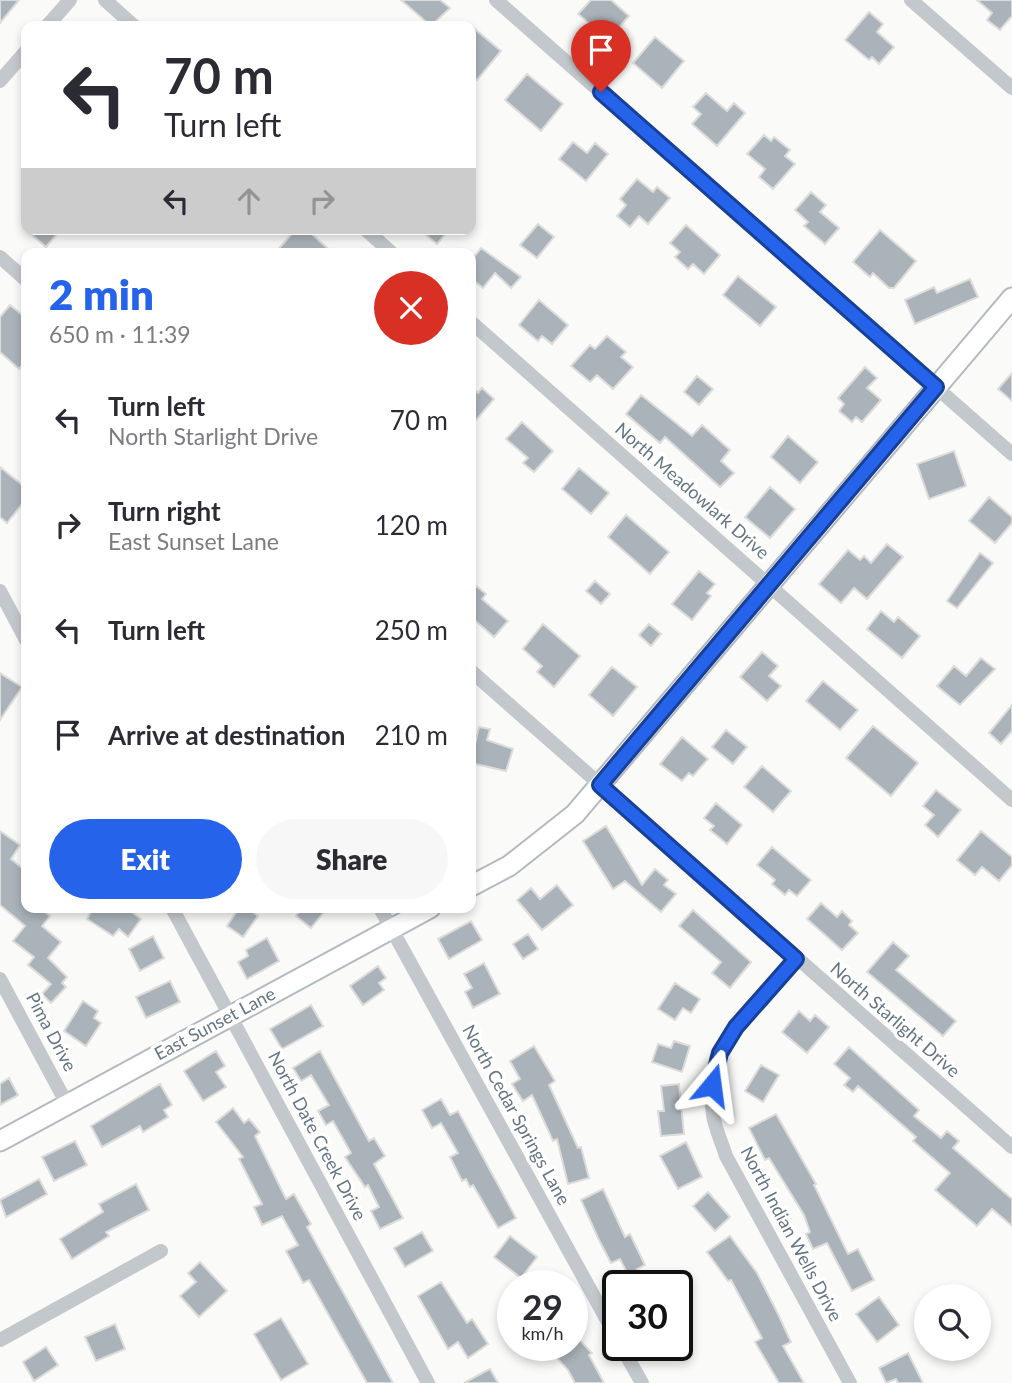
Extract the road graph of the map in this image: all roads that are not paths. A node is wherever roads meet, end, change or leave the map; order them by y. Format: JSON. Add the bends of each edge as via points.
{"nodes":[{"id":1,"x":70,"y":0,"type":"edge"},
{"id":2,"x":105,"y":0,"type":"edge"},
{"id":3,"x":496,"y":0,"type":"edge"},
{"id":4,"x":911,"y":0,"type":"edge"},
{"id":5,"x":51,"y":21,"type":"edge"},
{"id":6,"x":128,"y":21,"type":"edge"},
{"id":7,"x":21,"y":57,"type":"edge"},
{"id":8,"x":0,"y":81,"type":"edge"},
{"id":9,"x":1012,"y":88,"type":"edge"},
{"id":10,"x":372,"y":235,"type":"edge"},
{"id":11,"x":386,"y":248,"type":"edge"},
{"id":12,"x":0,"y":257,"type":"edge"},
{"id":13,"x":21,"y":276,"type":"edge"},
{"id":14,"x":1012,"y":298,"type":"edge"},
{"id":15,"x":476,"y":326,"type":"edge"},
{"id":16,"x":936,"y":387,"type":"junction"},
{"id":17,"x":1012,"y":454,"type":"edge"},
{"id":18,"x":769,"y":585,"type":"junction"},
{"id":19,"x":0,"y":591,"type":"edge"},
{"id":20,"x":21,"y":630,"type":"edge"},
{"id":21,"x":476,"y":675,"type":"edge"},
{"id":22,"x":600,"y":785,"type":"junction"},
{"id":23,"x":1012,"y":800,"type":"edge"},
{"id":24,"x":476,"y":884,"type":"edge"},
{"id":25,"x":175,"y":913,"type":"edge"},
{"id":26,"x":383,"y":913,"type":"edge"},
{"id":27,"x":421,"y":913,"type":"edge"},
{"id":28,"x":392,"y":929,"type":"junction"},
{"id":29,"x":796,"y":959,"type":"junction"},
{"id":30,"x":0,"y":979,"type":"edge"},
{"id":31,"x":230,"y":1016,"type":"junction"},
{"id":32,"x":67,"y":1104,"type":"junction"},
{"id":33,"x":0,"y":1141,"type":"edge"},
{"id":34,"x":1012,"y":1147,"type":"edge"},
{"id":35,"x":160,"y":1251,"type":"dead end"},
{"id":36,"x":602,"y":1311,"type":"edge"},
{"id":37,"x":0,"y":1340,"type":"edge"},
{"id":38,"x":630,"y":1361,"type":"edge"},
{"id":39,"x":428,"y":1383,"type":"edge"},
{"id":40,"x":642,"y":1383,"type":"edge"},
{"id":41,"x":850,"y":1383,"type":"edge"}],
"edges":[{"from":1,"to":5,"type":"street"},
{"from":2,"to":6,"type":"street"},
{"from":3,"to":16,"type":"street"},
{"from":4,"to":9,"type":"street"},
{"from":7,"to":8,"type":"street"},
{"from":10,"to":11,"type":"street"},
{"from":12,"to":13,"type":"street"},
{"from":14,"to":16,"type":"street"},
{"from":15,"to":18,"type":"street","name":"North Meadowlark Drive"},
{"from":16,"to":17,"type":"street"},
{"from":16,"to":18,"type":"street"},
{"from":18,"to":22,"type":"street"},
{"from":18,"to":23,"type":"street","name":"North Meadowlark Drive"},
{"from":19,"to":20,"type":"street"},
{"from":21,"to":22,"type":"street","name":"North Starlight Drive"},
{"from":22,"to":24,"type":"street","via":[[548,838]]},
{"from":22,"to":29,"type":"street","name":"North Starlight Drive"},
{"from":25,"to":31,"type":"street","name":"North Date Creek Drive"},
{"from":26,"to":28,"type":"street","name":"North Cedar Springs Lane"},
{"from":27,"to":28,"type":"street","name":"East Sunset Lane"},
{"from":28,"to":31,"type":"street","name":"East Sunset Lane"},
{"from":28,"to":36,"type":"street","name":"North Cedar Springs Lane"},
{"from":29,"to":34,"type":"street","name":"North Starlight Drive"},
{"from":29,"to":41,"type":"street","name":"North Indian Wells Drive","via":[[736,1027],[720,1053],[712,1085],[713,1116],[726,1156]]},
{"from":30,"to":32,"type":"street","name":"Pima Drive"},
{"from":31,"to":32,"type":"street","name":"East Sunset Lane"},
{"from":31,"to":39,"type":"street","name":"North Date Creek Drive"},
{"from":32,"to":33,"type":"street","name":"East Sunset Lane"},
{"from":35,"to":37,"type":"street"},
{"from":38,"to":40,"type":"street"}]}
